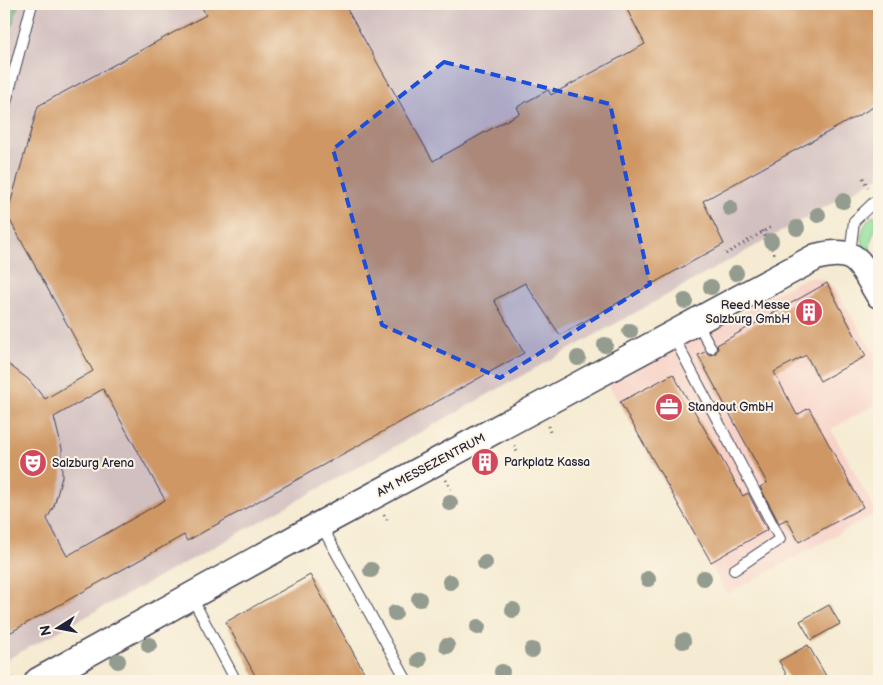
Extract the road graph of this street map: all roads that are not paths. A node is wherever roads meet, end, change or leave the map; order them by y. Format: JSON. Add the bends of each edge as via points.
{"nodes":[{"id":1,"x":32,"y":4,"type":"edge"},
{"id":2,"x":4,"y":110,"type":"edge"},
{"id":3,"x":879,"y":199,"type":"edge"},
{"id":4,"x":838,"y":254,"type":"junction"},
{"id":5,"x":879,"y":295,"type":"edge"},
{"id":6,"x":879,"y":310,"type":"edge"},
{"id":7,"x":697,"y":322,"type":"junction"},
{"id":8,"x":672,"y":335,"type":"junction"},
{"id":9,"x":711,"y":348,"type":"dead end"},
{"id":10,"x":321,"y":524,"type":"junction"},
{"id":11,"x":734,"y":570,"type":"dead end"},
{"id":12,"x":191,"y":596,"type":"junction"},
{"id":13,"x":38,"y":681,"type":"edge"},
{"id":14,"x":236,"y":681,"type":"edge"},
{"id":15,"x":407,"y":681,"type":"edge"}],
"edges":[{"from":1,"to":2,"type":"lane"},
{"from":3,"to":4,"type":"lane","via":[[854,221]]},
{"from":4,"to":5,"type":"street","via":[[858,260]]},
{"from":4,"to":6,"type":"street","via":[[869,303]]},
{"from":4,"to":7,"type":"street","name":"AM MESSEZENTRUM","via":[[816,257]]},
{"from":7,"to":8,"type":"street","name":"AM MESSEZENTRUM"},
{"from":7,"to":9,"type":"lane"},
{"from":8,"to":10,"type":"street","name":"AM MESSEZENTRUM"},
{"from":8,"to":11,"type":"lane","via":[[780,539]]},
{"from":10,"to":12,"type":"street","name":"AM MESSEZENTRUM"},
{"from":10,"to":15,"type":"lane"},
{"from":12,"to":13,"type":"street","name":"AM MESSEZENTRUM"},
{"from":12,"to":14,"type":"lane"}]}
